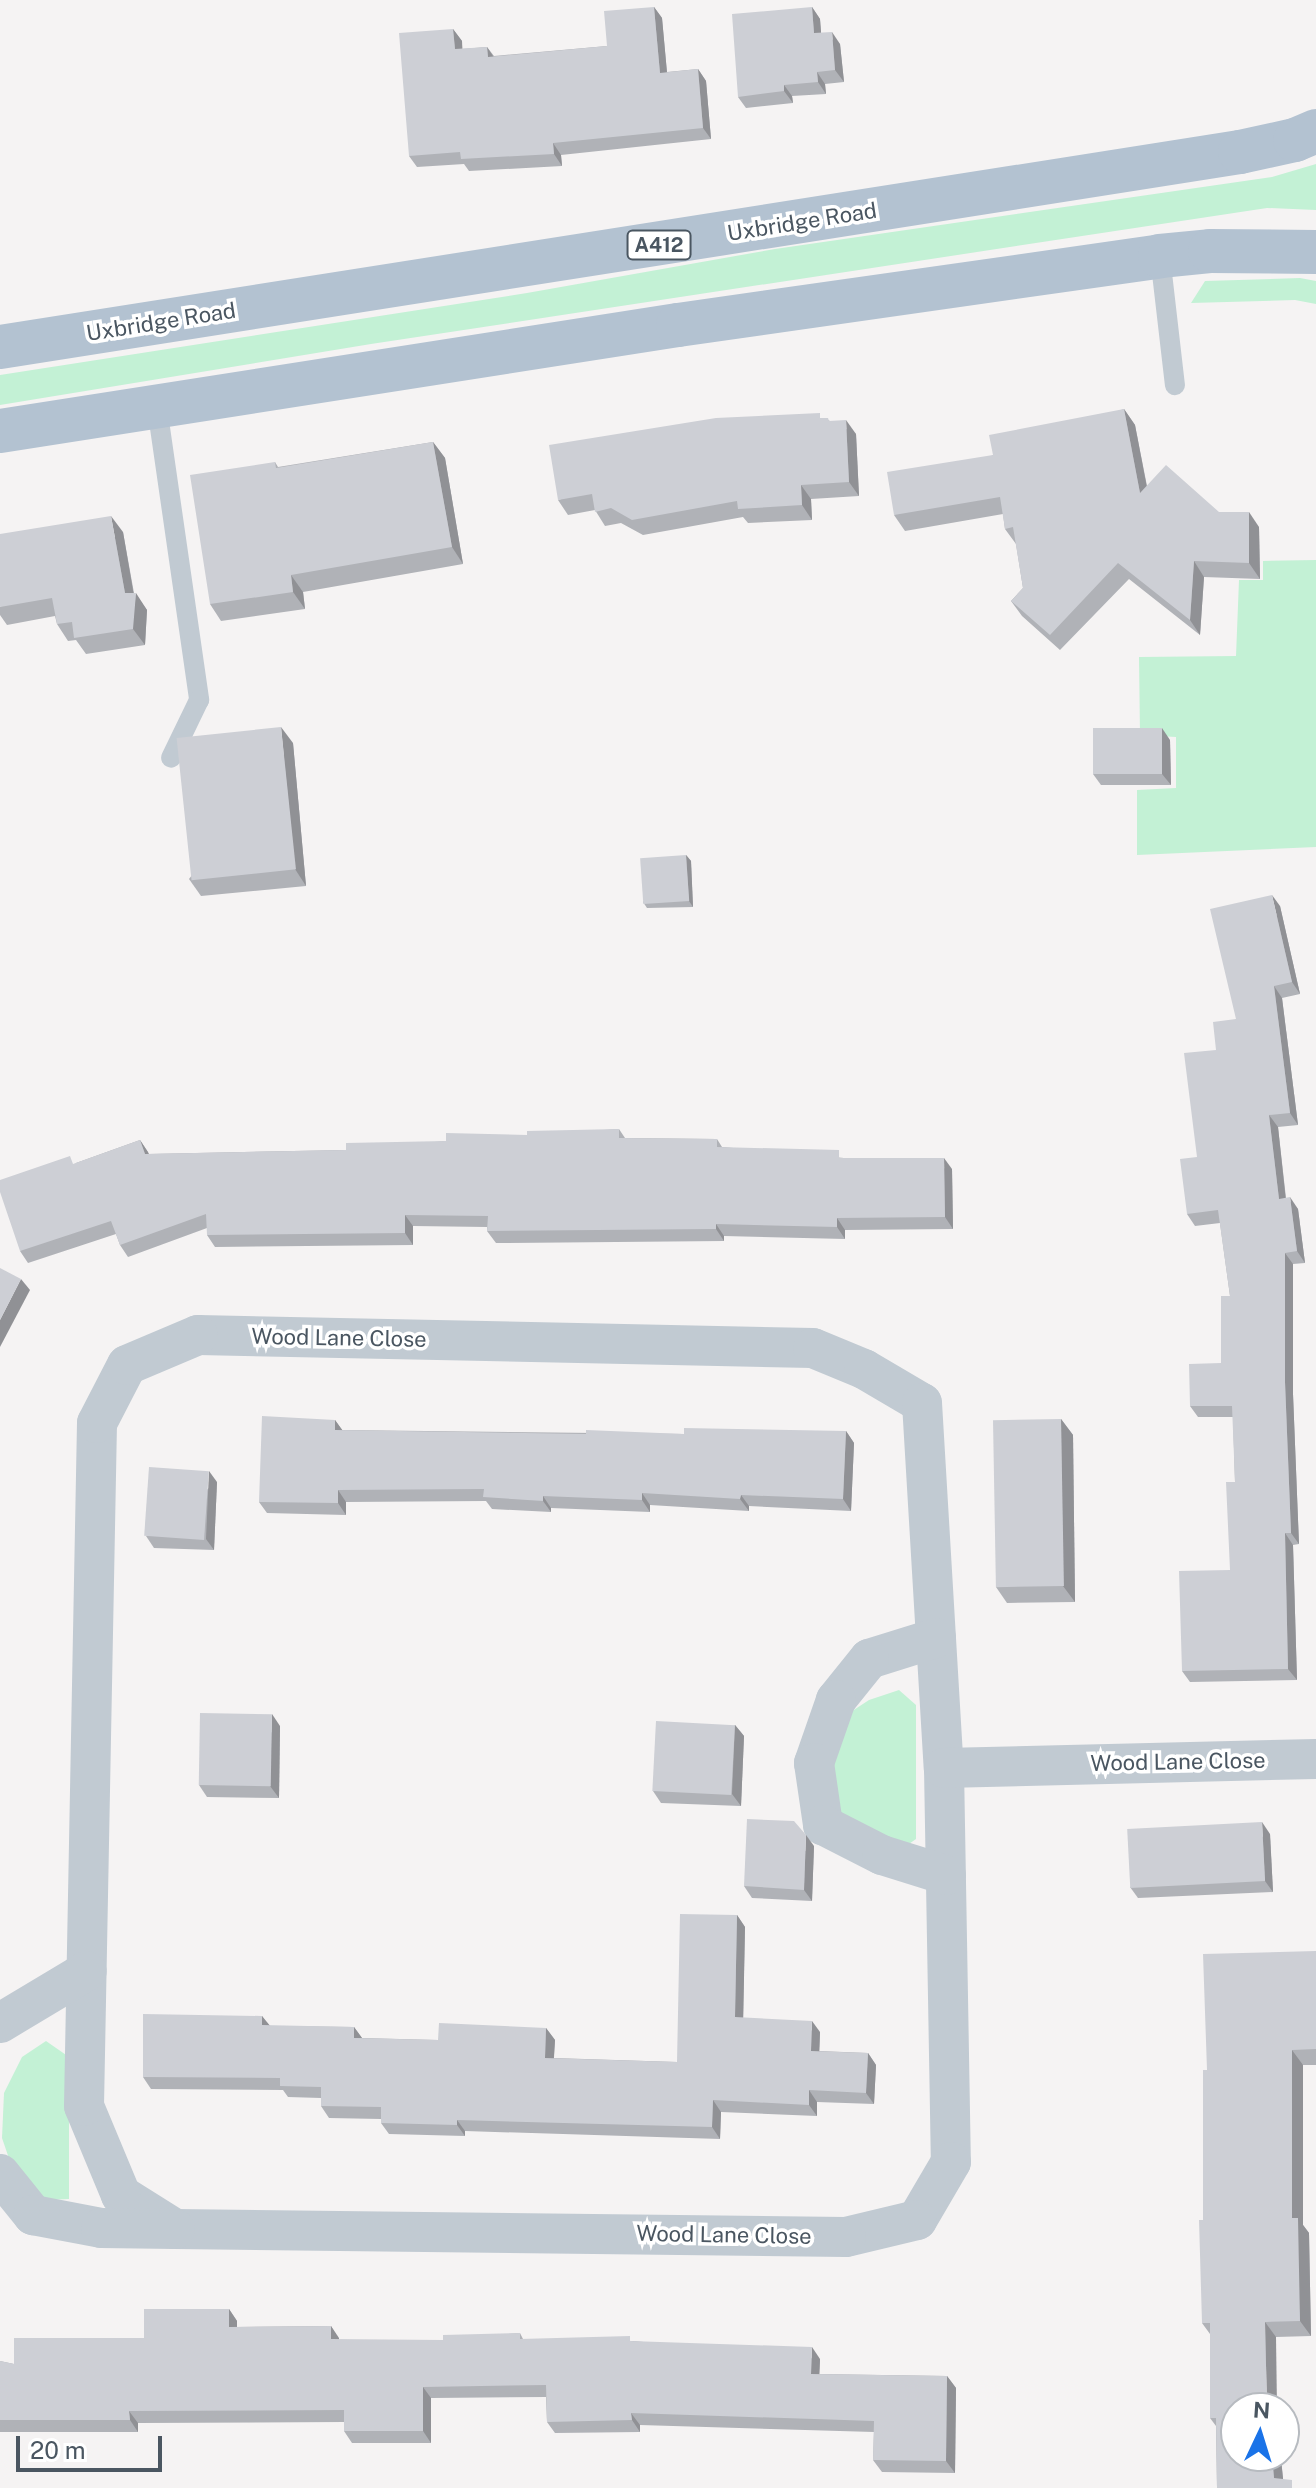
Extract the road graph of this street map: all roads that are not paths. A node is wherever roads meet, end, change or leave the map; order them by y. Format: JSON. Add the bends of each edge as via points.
{"nodes":[{"id":1,"x":1316,"y":131,"type":"edge"},
{"id":2,"x":1316,"y":252,"type":"edge"},
{"id":3,"x":1160,"y":256,"type":"junction"},
{"id":4,"x":0,"y":347,"type":"edge"},
{"id":5,"x":1175,"y":385,"type":"dead end"},
{"id":6,"x":157,"y":407,"type":"junction"},
{"id":7,"x":0,"y":431,"type":"edge"},
{"id":8,"x":171,"y":758,"type":"dead end"},
{"id":9,"x":936,"y":1638,"type":"junction"},
{"id":10,"x":1316,"y":1759,"type":"edge"},
{"id":11,"x":944,"y":1768,"type":"junction"},
{"id":12,"x":946,"y":1875,"type":"junction"},
{"id":13,"x":87,"y":1971,"type":"junction"},
{"id":14,"x":0,"y":2023,"type":"edge"},
{"id":15,"x":0,"y":2174,"type":"edge"},
{"id":16,"x":175,"y":2229,"type":"junction"}],
"edges":[{"from":1,"to":4,"type":"main road","name":"Uxbridge Road","number":"A412","via":[[1224,154]]},
{"from":2,"to":3,"type":"main road","via":[[1268,249]]},
{"from":3,"to":5,"type":"lane"},
{"from":3,"to":6,"type":"main road"},
{"from":6,"to":7,"type":"main road"},
{"from":6,"to":8,"type":"lane","via":[[199,700]]},
{"from":9,"to":11,"type":"street","name":"Wood Lane Close"},
{"from":9,"to":12,"type":"street","via":[[869,1659],[836,1700],[814,1763],[823,1825],[882,1855]]},
{"from":9,"to":13,"type":"street","name":"Wood Lane Close","via":[[922,1403],[864,1369],[813,1348],[198,1335],[127,1365],[97,1423]]},
{"from":10,"to":11,"type":"street","name":"Wood Lane Close"},
{"from":11,"to":12,"type":"street","name":"Wood Lane Close"},
{"from":12,"to":16,"type":"street","name":"Wood Lane Close","via":[[951,2162],[917,2220],[846,2237]]},
{"from":13,"to":14,"type":"street"},
{"from":13,"to":16,"type":"street","name":"Wood Lane Close","via":[[84,2106],[121,2195]]},
{"from":15,"to":16,"type":"street","name":"Wood Lane Close","via":[[33,2215],[101,2228]]}]}
